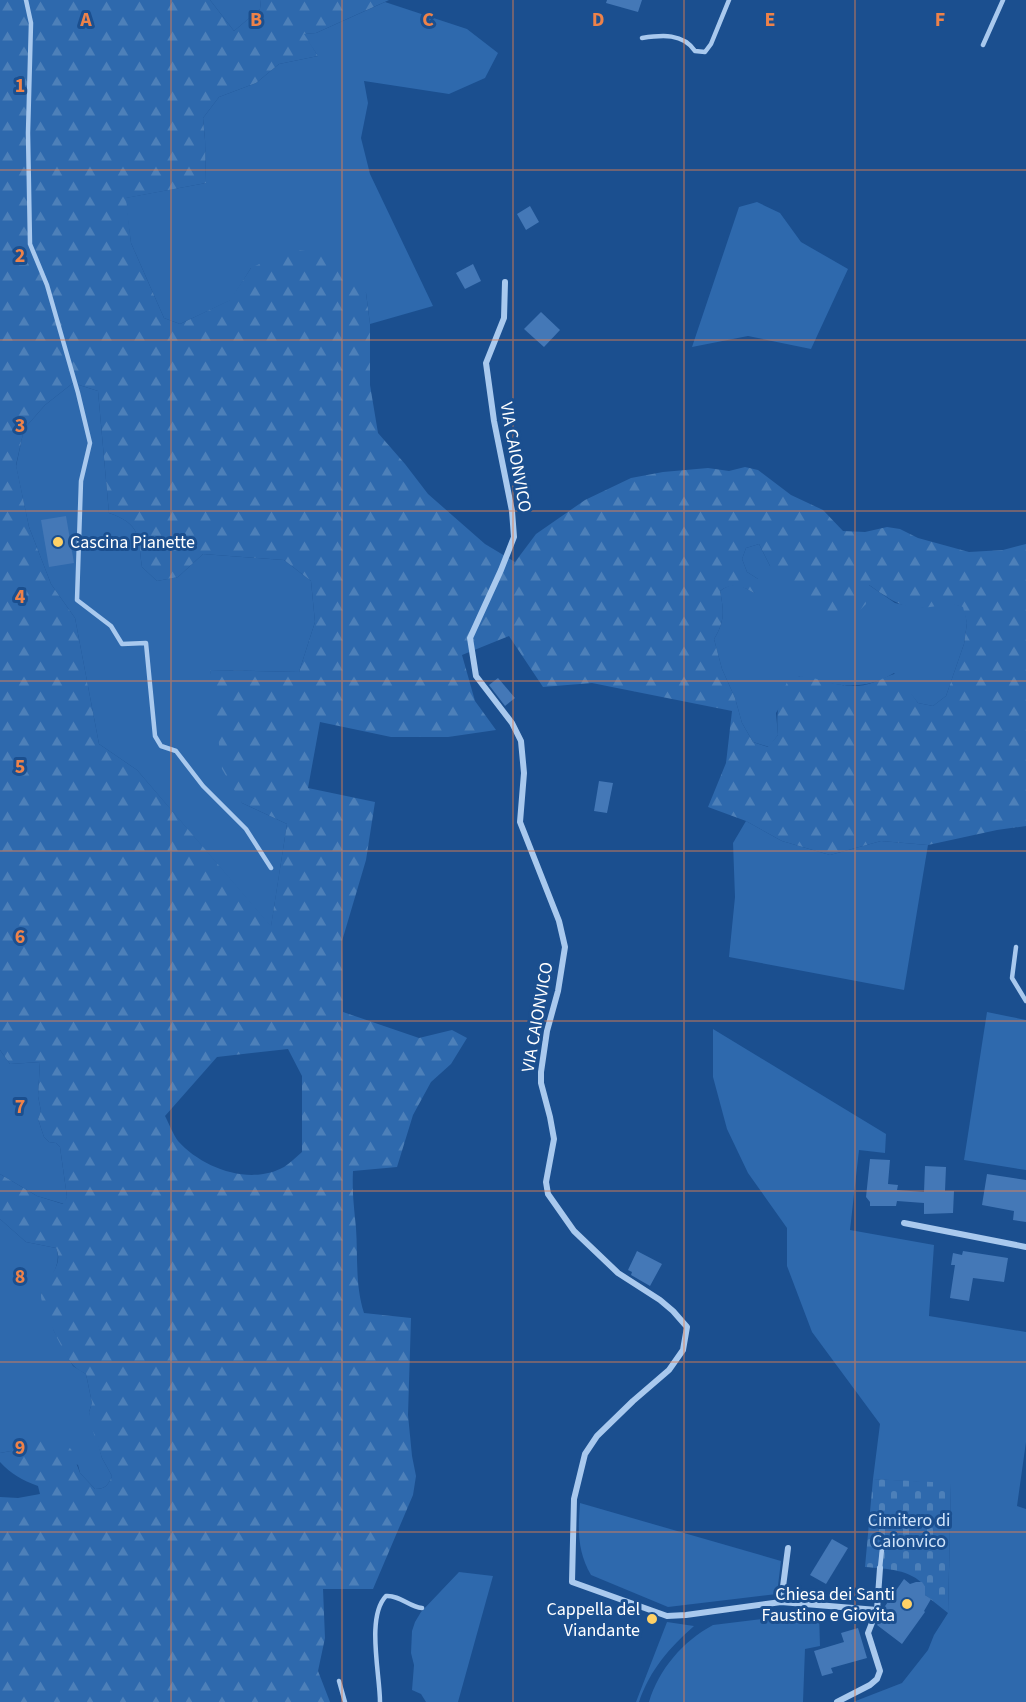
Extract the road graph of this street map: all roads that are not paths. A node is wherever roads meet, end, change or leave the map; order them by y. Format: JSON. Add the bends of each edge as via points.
{"nodes":[{"id":1,"x":26,"y":0,"type":"edge"},
{"id":2,"x":729,"y":0,"type":"edge"},
{"id":3,"x":1003,"y":0,"type":"edge"},
{"id":4,"x":642,"y":38,"type":"dead end"},
{"id":5,"x":983,"y":45,"type":"dead end"},
{"id":6,"x":505,"y":282,"type":"dead end"},
{"id":7,"x":271,"y":868,"type":"dead end"},
{"id":8,"x":1016,"y":947,"type":"dead end"},
{"id":9,"x":1026,"y":1001,"type":"edge"},
{"id":10,"x":904,"y":1223,"type":"dead end"},
{"id":11,"x":1026,"y":1247,"type":"edge"},
{"id":12,"x":788,"y":1548,"type":"dead end"},
{"id":13,"x":882,"y":1549,"type":"dead end"},
{"id":14,"x":880,"y":1568,"type":"joint"},
{"id":15,"x":781,"y":1602,"type":"junction"},
{"id":16,"x":422,"y":1608,"type":"dead end"},
{"id":17,"x":877,"y":1610,"type":"junction"},
{"id":18,"x":339,"y":1681,"type":"dead end"},
{"id":19,"x":345,"y":1702,"type":"edge"},
{"id":20,"x":380,"y":1702,"type":"edge"},
{"id":21,"x":837,"y":1702,"type":"edge"}],
"edges":[{"from":1,"to":7,"type":"lane","via":[[31,23],[30,244],[47,285],[90,443],[81,481],[77,600],[111,626],[122,644],[146,643],[155,736],[161,746],[176,751],[203,786],[246,829]]},
{"from":2,"to":4,"type":"lane","via":[[705,52],[695,51],[689,42],[676,37]]},
{"from":3,"to":5,"type":"lane"},
{"from":6,"to":15,"type":"street","name":"VIA CAIONVICO","via":[[504,318],[486,363],[514,537],[470,638],[476,676],[521,741],[524,773],[520,822],[559,921],[565,947],[541,1072],[554,1139],[546,1182],[548,1194],[574,1231],[618,1273],[660,1300],[687,1327],[682,1350],[669,1370],[597,1436],[585,1454],[574,1499],[572,1582],[667,1616]]},
{"from":8,"to":9,"type":"lane","via":[[1012,978]]},
{"from":10,"to":11,"type":"street"},
{"from":12,"to":15,"type":"street"},
{"from":13,"to":14,"type":"lane"},
{"from":14,"to":17,"type":"street"},
{"from":15,"to":17,"type":"street","name":"VIA CAIONVICO"},
{"from":16,"to":20,"type":"lane","via":[[393,1596],[381,1601],[375,1628]]},
{"from":17,"to":21,"type":"street","via":[[868,1633],[880,1671],[877,1679]]},
{"from":18,"to":19,"type":"lane"}]}
